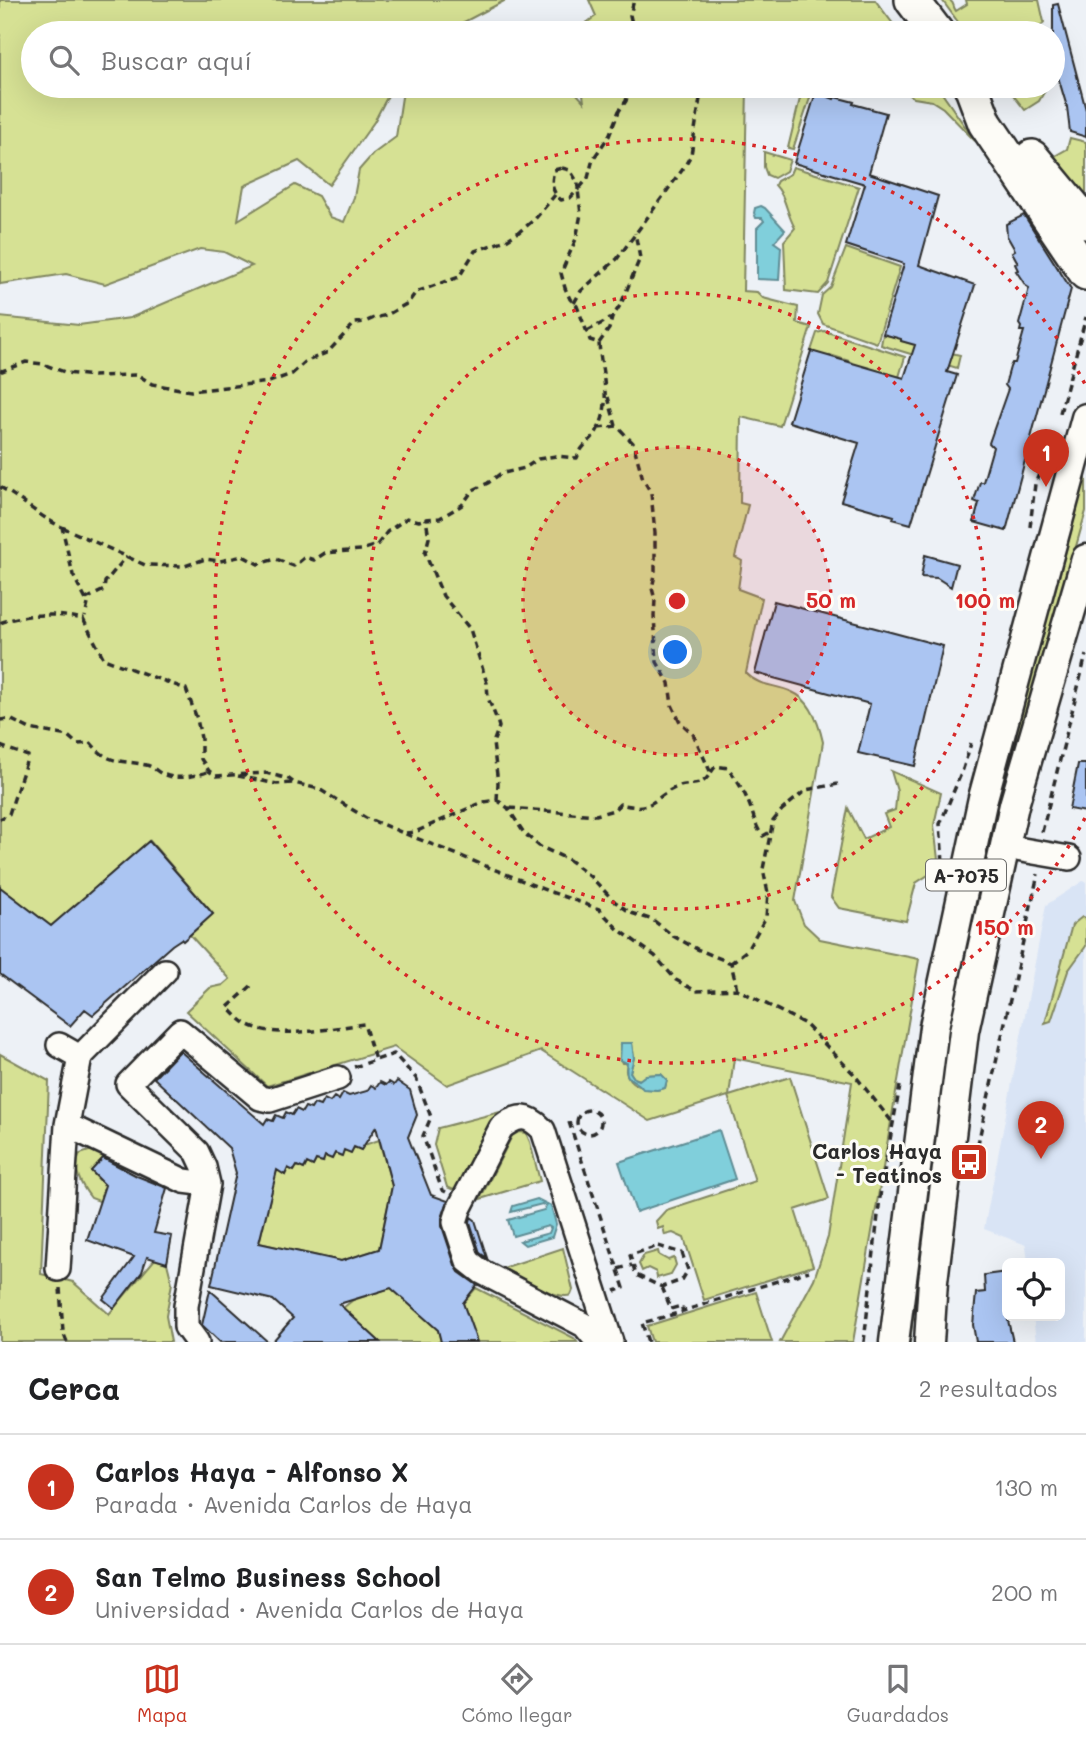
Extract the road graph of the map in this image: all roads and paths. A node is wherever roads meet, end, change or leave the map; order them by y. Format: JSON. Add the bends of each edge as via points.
{"nodes":[{"id":1,"x":635,"y":0,"type":"edge"},
{"id":2,"x":912,"y":0,"type":"edge"},
{"id":3,"x":631,"y":21,"type":"edge"},
{"id":4,"x":928,"y":21,"type":"edge"},
{"id":5,"x":627,"y":98,"type":"edge"},
{"id":6,"x":700,"y":98,"type":"edge"},
{"id":7,"x":976,"y":98,"type":"edge"},
{"id":8,"x":987,"y":98,"type":"edge"},
{"id":9,"x":579,"y":190,"type":"junction"},
{"id":10,"x":555,"y":195,"type":"junction"},
{"id":11,"x":1086,"y":222,"type":"edge"},
{"id":12,"x":635,"y":233,"type":"junction"},
{"id":13,"x":1086,"y":273,"type":"edge"},
{"id":14,"x":574,"y":303,"type":"junction"},
{"id":15,"x":612,"y":318,"type":"junction"},
{"id":16,"x":587,"y":331,"type":"junction"},
{"id":17,"x":599,"y":342,"type":"junction"},
{"id":18,"x":0,"y":370,"type":"edge"},
{"id":19,"x":607,"y":395,"type":"junction"},
{"id":20,"x":1086,"y":418,"type":"edge"},
{"id":21,"x":617,"y":426,"type":"junction"},
{"id":22,"x":598,"y":428,"type":"junction"},
{"id":23,"x":0,"y":487,"type":"edge"},
{"id":24,"x":426,"y":520,"type":"junction"},
{"id":25,"x":62,"y":527,"type":"junction"},
{"id":26,"x":127,"y":556,"type":"junction"},
{"id":27,"x":1086,"y":559,"type":"edge"},
{"id":28,"x":86,"y":599,"type":"junction"},
{"id":29,"x":85,"y":617,"type":"dead end"},
{"id":30,"x":0,"y":623,"type":"edge"},
{"id":31,"x":1086,"y":654,"type":"edge"},
{"id":32,"x":0,"y":720,"type":"edge"},
{"id":33,"x":0,"y":746,"type":"edge"},
{"id":34,"x":209,"y":771,"type":"junction"},
{"id":35,"x":710,"y":771,"type":"junction"},
{"id":36,"x":229,"y":775,"type":"junction"},
{"id":37,"x":294,"y":783,"type":"junction"},
{"id":38,"x":838,"y":784,"type":"dead end"},
{"id":39,"x":497,"y":800,"type":"junction"},
{"id":40,"x":508,"y":808,"type":"junction"},
{"id":41,"x":0,"y":819,"type":"edge"},
{"id":42,"x":770,"y":832,"type":"junction"},
{"id":43,"x":405,"y":834,"type":"junction"},
{"id":44,"x":1005,"y":847,"type":"junction"},
{"id":45,"x":1043,"y":855,"type":"junction"},
{"id":46,"x":1069,"y":858,"type":"dead end"},
{"id":47,"x":731,"y":964,"type":"junction"},
{"id":48,"x":165,"y":971,"type":"dead end"},
{"id":49,"x":251,"y":986,"type":"dead end"},
{"id":50,"x":737,"y":989,"type":"junction"},
{"id":51,"x":59,"y":1045,"type":"dead end"},
{"id":52,"x":80,"y":1057,"type":"junction"},
{"id":53,"x":374,"y":1060,"type":"junction"},
{"id":54,"x":338,"y":1078,"type":"joint"},
{"id":55,"x":569,"y":1122,"type":"dead end"},
{"id":56,"x":893,"y":1123,"type":"dead end"},
{"id":57,"x":67,"y":1125,"type":"junction"},
{"id":58,"x":593,"y":1134,"type":"joint"},
{"id":59,"x":974,"y":1158,"type":"dead end"},
{"id":60,"x":208,"y":1184,"type":"junction"},
{"id":61,"x":465,"y":1198,"type":"junction"},
{"id":62,"x":633,"y":1265,"type":"junction"},
{"id":63,"x":58,"y":1269,"type":"joint"},
{"id":64,"x":618,"y":1269,"type":"junction"},
{"id":65,"x":809,"y":1271,"type":"dead end"},
{"id":66,"x":662,"y":1287,"type":"junction"},
{"id":67,"x":596,"y":1295,"type":"junction"},
{"id":68,"x":683,"y":1311,"type":"junction"},
{"id":69,"x":568,"y":1316,"type":"junction"},
{"id":70,"x":67,"y":1342,"type":"edge"},
{"id":71,"x":197,"y":1342,"type":"edge"},
{"id":72,"x":598,"y":1342,"type":"edge"},
{"id":73,"x":611,"y":1342,"type":"edge"},
{"id":74,"x":648,"y":1342,"type":"edge"},
{"id":75,"x":894,"y":1342,"type":"edge"},
{"id":76,"x":929,"y":1342,"type":"edge"}],
"edges":[{"from":1,"to":3,"type":"path"},
{"from":2,"to":4,"type":"highway"},
{"from":5,"to":9,"type":"path"},
{"from":6,"to":12,"type":"path","via":[[691,155]]},
{"from":7,"to":13,"type":"highway","via":[[985,123]]},
{"from":8,"to":11,"type":"highway"},
{"from":9,"to":10,"type":"path","via":[[561,200]]},
{"from":9,"to":10,"type":"path","via":[[570,170],[554,170]]},
{"from":9,"to":14,"type":"path","via":[[576,239],[561,273]]},
{"from":10,"to":18,"type":"path","via":[[519,232],[475,250],[459,277],[416,292],[408,303],[387,315],[355,323],[328,352],[269,382],[191,391],[152,384],[138,375],[67,373],[26,362]]},
{"from":12,"to":14,"type":"path","via":[[617,259]]},
{"from":12,"to":15,"type":"path","via":[[640,258]]},
{"from":14,"to":16,"type":"path"},
{"from":15,"to":16,"type":"path"},
{"from":15,"to":17,"type":"path"},
{"from":16,"to":17,"type":"path","via":[[590,340]]},
{"from":17,"to":19,"type":"path"},
{"from":19,"to":21,"type":"path"},
{"from":19,"to":22,"type":"path"},
{"from":20,"to":75,"type":"main road","number":"A-7075","via":[[983,798],[934,1027]]},
{"from":21,"to":22,"type":"path"},
{"from":21,"to":35,"type":"path","via":[[633,443],[651,493],[657,662],[669,683],[680,722],[694,734]]},
{"from":22,"to":24,"type":"path","via":[[577,458],[538,459],[525,468],[500,474],[473,490],[462,505],[440,518]]},
{"from":23,"to":25,"type":"path"},
{"from":24,"to":26,"type":"path","via":[[407,518],[377,545],[325,553],[314,560],[305,557],[294,566],[276,559],[258,564],[243,556],[169,567],[145,565]]},
{"from":24,"to":39,"type":"path","via":[[429,538],[425,553],[443,596],[470,629],[499,727],[493,743]]},
{"from":25,"to":26,"type":"path"},
{"from":25,"to":28,"type":"path","via":[[73,575]]},
{"from":26,"to":28,"type":"path","via":[[105,582],[104,590]]},
{"from":27,"to":44,"type":"main road","number":"A-7075"},
{"from":28,"to":29,"type":"path"},
{"from":30,"to":34,"type":"path","via":[[19,616],[83,619],[104,659],[186,689],[197,719],[201,759]]},
{"from":31,"to":45,"type":"path","via":[[1041,838]]},
{"from":32,"to":34,"type":"path","via":[[68,736],[77,744],[91,743],[99,753],[118,762],[148,765],[167,776]]},
{"from":33,"to":41,"type":"path","via":[[28,756],[9,814]]},
{"from":34,"to":36,"type":"path","via":[[216,776]]},
{"from":35,"to":40,"type":"path","via":[[705,781],[681,786],[653,805],[636,808],[621,804],[596,815]]},
{"from":35,"to":42,"type":"path","via":[[716,766],[727,768],[751,806],[757,828],[763,836]]},
{"from":36,"to":37,"type":"path"},
{"from":36,"to":37,"type":"path","via":[[266,773]]},
{"from":37,"to":43,"type":"path","via":[[319,789],[366,818]]},
{"from":38,"to":42,"type":"path","via":[[806,790],[782,810]]},
{"from":39,"to":40,"type":"path"},
{"from":39,"to":43,"type":"path"},
{"from":40,"to":47,"type":"path","via":[[524,834],[569,860],[614,901]]},
{"from":42,"to":47,"type":"path","via":[[764,869],[766,918],[747,950]]},
{"from":43,"to":50,"type":"path","via":[[599,908],[676,980],[696,990]]},
{"from":44,"to":45,"type":"lane"},
{"from":44,"to":76,"type":"main road","number":"A-7075","via":[[964,1031]]},
{"from":45,"to":46,"type":"lane"},
{"from":45,"to":59,"type":"path"},
{"from":47,"to":50,"type":"path"},
{"from":48,"to":52,"type":"lane"},
{"from":49,"to":53,"type":"path","via":[[228,1007],[247,1025],[271,1031],[308,1031],[364,1024]]},
{"from":50,"to":56,"type":"path","via":[[805,1024]]},
{"from":51,"to":52,"type":"lane"},
{"from":52,"to":57,"type":"lane"},
{"from":53,"to":54,"type":"path","via":[[347,1069]]},
{"from":53,"to":61,"type":"path","via":[[394,1054],[416,1078],[431,1117],[422,1136],[442,1190]]},
{"from":54,"to":60,"type":"lane","via":[[271,1100],[260,1098],[180,1031],[128,1084],[197,1152]]},
{"from":55,"to":64,"type":"path"},
{"from":57,"to":60,"type":"lane","via":[[184,1181]]},
{"from":57,"to":63,"type":"lane"},
{"from":58,"to":58,"type":"path","via":[[601,1121],[593,1111],[586,1111],[580,1115],[578,1127]]},
{"from":60,"to":71,"type":"lane","via":[[186,1306],[186,1328]]},
{"from":61,"to":67,"type":"lane","via":[[501,1128],[511,1120],[533,1120],[543,1130]]},
{"from":61,"to":69,"type":"lane","via":[[455,1222],[468,1261]]},
{"from":62,"to":64,"type":"path"},
{"from":62,"to":66,"type":"path","via":[[636,1275]]},
{"from":62,"to":66,"type":"path","via":[[630,1255],[658,1246],[682,1253],[688,1270],[682,1280]]},
{"from":63,"to":70,"type":"path"},
{"from":64,"to":67,"type":"path","via":[[624,1288]]},
{"from":65,"to":68,"type":"path"},
{"from":66,"to":68,"type":"path","via":[[671,1308],[681,1306]]},
{"from":67,"to":69,"type":"lane","via":[[582,1311]]},
{"from":67,"to":73,"type":"lane"},
{"from":68,"to":74,"type":"path","via":[[642,1323]]},
{"from":69,"to":72,"type":"lane","via":[[584,1325]]}]}
